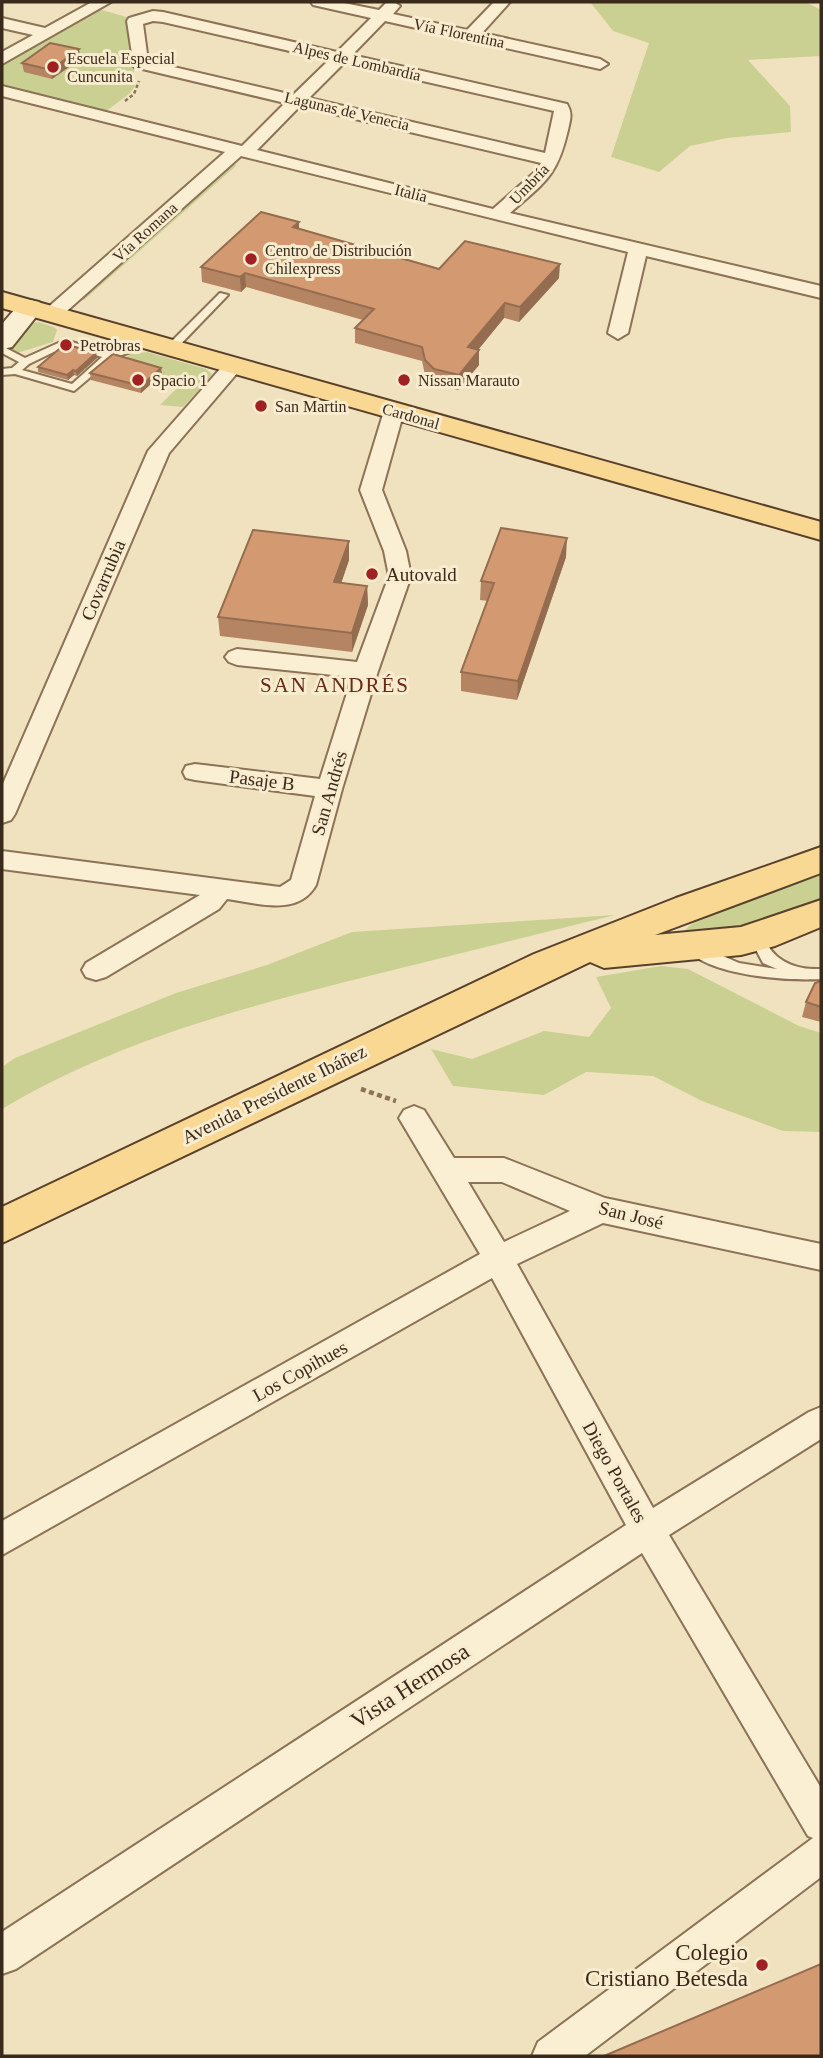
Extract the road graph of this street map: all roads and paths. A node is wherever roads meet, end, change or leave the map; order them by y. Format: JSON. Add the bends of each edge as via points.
{"nodes":[{"id":1,"x":103,"y":2,"type":"edge"},
{"id":2,"x":319,"y":2,"type":"edge"},
{"id":3,"x":396,"y":2,"type":"edge"},
{"id":4,"x":502,"y":2,"type":"edge"},
{"id":5,"x":382,"y":16,"type":"junction"},
{"id":6,"x":2,"y":23,"type":"edge"},
{"id":7,"x":46,"y":33,"type":"junction"},
{"id":8,"x":471,"y":35,"type":"junction"},
{"id":9,"x":340,"y":58,"type":"junction"},
{"id":10,"x":2,"y":59,"type":"edge"},
{"id":11,"x":140,"y":64,"type":"junction"},
{"id":12,"x":600,"y":64,"type":"dead end"},
{"id":13,"x":7,"y":96,"type":"edge"},
{"id":14,"x":298,"y":99,"type":"junction"},
{"id":15,"x":561,"y":108,"type":"joint"},
{"id":16,"x":105,"y":117,"type":"junction"},
{"id":17,"x":246,"y":152,"type":"junction"},
{"id":18,"x":552,"y":160,"type":"junction"},
{"id":19,"x":497,"y":215,"type":"junction"},
{"id":20,"x":638,"y":249,"type":"junction"},
{"id":21,"x":821,"y":292,"type":"edge"},
{"id":22,"x":223,"y":295,"type":"edge"},
{"id":23,"x":37,"y":314,"type":"edge"},
{"id":24,"x":618,"y":333,"type":"dead end"},
{"id":25,"x":2,"y":341,"type":"edge"},
{"id":26,"x":161,"y":345,"type":"junction"},
{"id":27,"x":2,"y":349,"type":"edge"},
{"id":28,"x":109,"y":356,"type":"junction"},
{"id":29,"x":25,"y":362,"type":"junction"},
{"id":30,"x":234,"y":365,"type":"junction"},
{"id":31,"x":15,"y":371,"type":"junction"},
{"id":32,"x":2,"y":372,"type":"edge"},
{"id":33,"x":394,"y":411,"type":"junction"},
{"id":34,"x":821,"y":531,"type":"edge"},
{"id":35,"x":237,"y":657,"type":"dead end"},
{"id":36,"x":366,"y":671,"type":"junction"},
{"id":37,"x":195,"y":772,"type":"dead end"},
{"id":38,"x":329,"y":789,"type":"junction"},
{"id":39,"x":2,"y":814,"type":"edge"},
{"id":40,"x":2,"y":860,"type":"edge"},
{"id":41,"x":821,"y":860,"type":"edge"},
{"id":42,"x":220,"y":890,"type":"junction"},
{"id":43,"x":690,"y":907,"type":"junction"},
{"id":44,"x":821,"y":914,"type":"edge"},
{"id":45,"x":762,"y":936,"type":"junction"},
{"id":46,"x":691,"y":947,"type":"junction"},
{"id":47,"x":547,"y":964,"type":"junction"},
{"id":48,"x":96,"y":970,"type":"dead end"},
{"id":49,"x":815,"y":975,"type":"edge"},
{"id":50,"x":351,"y":1088,"type":"dead end"},
{"id":51,"x":414,"y":1118,"type":"joint"},
{"id":52,"x":445,"y":1170,"type":"junction"},
{"id":53,"x":601,"y":1210,"type":"junction"},
{"id":54,"x":2,"y":1226,"type":"edge"},
{"id":55,"x":821,"y":1257,"type":"edge"},
{"id":56,"x":498,"y":1259,"type":"junction"},
{"id":57,"x":821,"y":1422,"type":"edge"},
{"id":58,"x":647,"y":1530,"type":"junction"},
{"id":59,"x":2,"y":1539,"type":"edge"},
{"id":60,"x":821,"y":1823,"type":"edge"},
{"id":61,"x":821,"y":1854,"type":"edge"},
{"id":62,"x":2,"y":1955,"type":"edge"},
{"id":63,"x":552,"y":2056,"type":"edge"}],
"edges":[{"from":1,"to":7,"type":"street"},
{"from":2,"to":5,"type":"street","name":"Vía Florentina"},
{"from":3,"to":5,"type":"street","name":"Vía Romana"},
{"from":4,"to":8,"type":"street"},
{"from":5,"to":8,"type":"street","name":"Vía Florentina"},
{"from":5,"to":9,"type":"street","name":"Vía Romana"},
{"from":6,"to":7,"type":"street"},
{"from":7,"to":10,"type":"street"},
{"from":8,"to":12,"type":"street","name":"Vía Florentina","via":[[570,52]]},
{"from":9,"to":11,"type":"street","name":"Alpes de Lombardía","via":[[153,16],[135,21]]},
{"from":9,"to":14,"type":"street","name":"Vía Romana"},
{"from":9,"to":15,"type":"street","name":"Alpes de Lombardía"},
{"from":11,"to":14,"type":"street","name":"Lagunas de Venecia"},
{"from":11,"to":16,"type":"path","via":[[134,94]]},
{"from":13,"to":16,"type":"street","name":"Italia"},
{"from":14,"to":17,"type":"street","name":"Vía Romana"},
{"from":14,"to":18,"type":"street","name":"Lagunas de Venecia"},
{"from":15,"to":18,"type":"street","name":"Umbría"},
{"from":16,"to":17,"type":"street","name":"Italia"},
{"from":17,"to":19,"type":"street","name":"Italia"},
{"from":17,"to":23,"type":"street","name":"Vía Romana"},
{"from":18,"to":19,"type":"street","name":"Umbría","via":[[543,174]]},
{"from":19,"to":20,"type":"street","name":"Italia"},
{"from":20,"to":21,"type":"street","name":"Italia"},
{"from":20,"to":24,"type":"street"},
{"from":22,"to":26,"type":"lane"},
{"from":23,"to":25,"type":"street"},
{"from":23,"to":26,"type":"main road","name":"Cardonal"},
{"from":23,"to":28,"type":"lane"},
{"from":23,"to":29,"type":"lane"},
{"from":26,"to":28,"type":"lane"},
{"from":26,"to":30,"type":"main road","name":"Cardonal"},
{"from":27,"to":29,"type":"lane"},
{"from":28,"to":31,"type":"lane","via":[[74,388]]},
{"from":29,"to":31,"type":"lane"},
{"from":30,"to":33,"type":"main road","name":"Cardonal"},
{"from":30,"to":39,"type":"street","name":"Covarrubia","via":[[159,451]]},
{"from":31,"to":32,"type":"lane"},
{"from":33,"to":34,"type":"main road","name":"Cardonal"},
{"from":33,"to":36,"type":"street","name":"San Andrés","via":[[371,490],[396,551],[400,576]]},
{"from":35,"to":36,"type":"street"},
{"from":36,"to":38,"type":"street","name":"San Andrés"},
{"from":37,"to":38,"type":"street","name":"Pasaje B"},
{"from":38,"to":42,"type":"street","name":"San Andrés","via":[[303,884],[284,897]]},
{"from":40,"to":42,"type":"street","name":"San Andrés"},
{"from":41,"to":43,"type":"main road","name":"Avenida Presidente Ibáñez"},
{"from":42,"to":48,"type":"street","via":[[210,902]]},
{"from":43,"to":46,"type":"main road","via":[[672,926],[678,938]]},
{"from":43,"to":47,"type":"main road","name":"Avenida Presidente Ibáñez"},
{"from":44,"to":45,"type":"main road","name":"Avenida Presidente Ibáñez"},
{"from":45,"to":46,"type":"main road","name":"Avenida Presidente Ibáñez"},
{"from":45,"to":49,"type":"lane","via":[[760,944],[768,959],[780,967]]},
{"from":46,"to":47,"type":"main road","name":"Avenida Presidente Ibáñez","via":[[620,951]]},
{"from":46,"to":49,"type":"lane","via":[[716,962],[744,970]]},
{"from":47,"to":54,"type":"main road","name":"Avenida Presidente Ibáñez"},
{"from":50,"to":51,"type":"path","via":[[392,1099]]},
{"from":51,"to":52,"type":"street","name":"Diego Portales"},
{"from":52,"to":53,"type":"street","name":"San José","via":[[504,1170]]},
{"from":52,"to":56,"type":"street","name":"Diego Portales"},
{"from":53,"to":55,"type":"street","name":"San José"},
{"from":53,"to":56,"type":"street","name":"Los Copihues"},
{"from":56,"to":58,"type":"street","name":"Diego Portales"},
{"from":56,"to":59,"type":"street","name":"Los Copihues"},
{"from":57,"to":58,"type":"street","name":"Vista Hermosa"},
{"from":58,"to":60,"type":"street","name":"Diego Portales"},
{"from":58,"to":62,"type":"street","name":"Vista Hermosa"},
{"from":61,"to":63,"type":"street"}]}
